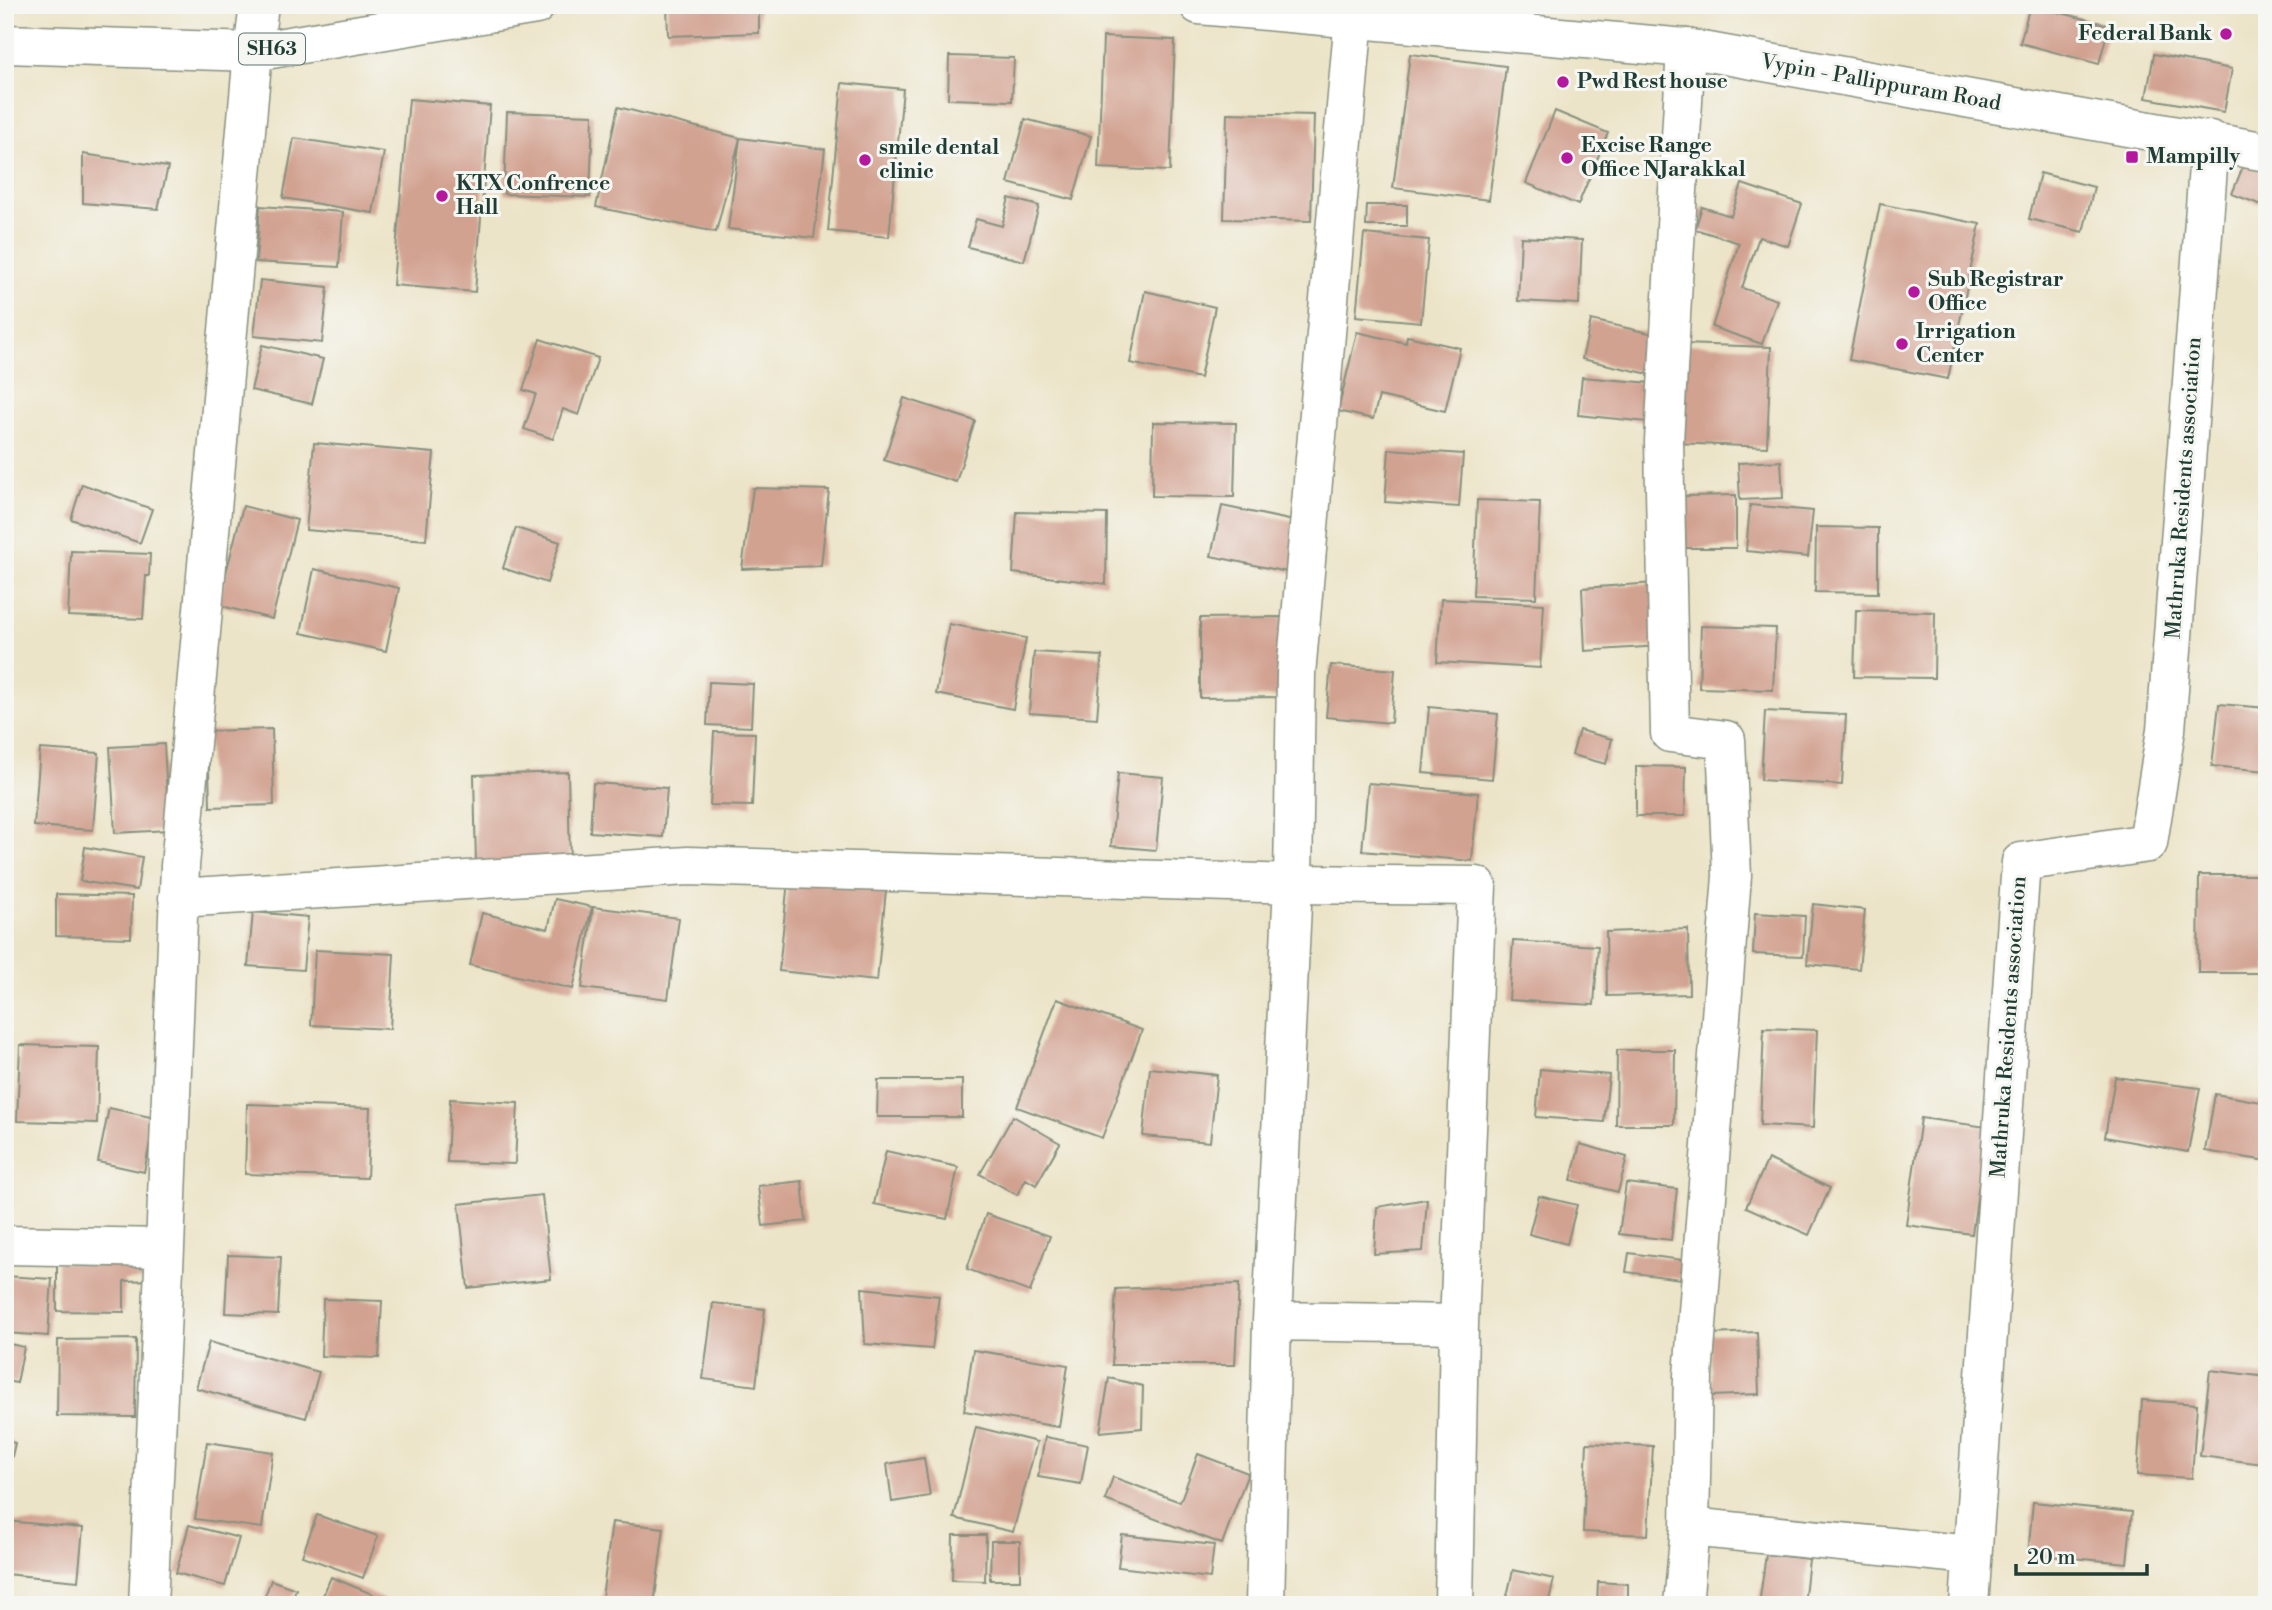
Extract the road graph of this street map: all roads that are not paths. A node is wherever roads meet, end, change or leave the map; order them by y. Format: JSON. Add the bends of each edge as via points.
{"nodes":[{"id":1,"x":259,"y":5,"type":"edge"},
{"id":2,"x":536,"y":5,"type":"edge"},
{"id":3,"x":1199,"y":5,"type":"edge"},
{"id":4,"x":1354,"y":12,"type":"edge"},
{"id":5,"x":5,"y":44,"type":"edge"},
{"id":6,"x":1686,"y":48,"type":"junction"},
{"id":7,"x":253,"y":52,"type":"junction"},
{"id":8,"x":2210,"y":141,"type":"junction"},
{"id":9,"x":2267,"y":152,"type":"edge"},
{"id":10,"x":1293,"y":884,"type":"junction"},
{"id":11,"x":178,"y":898,"type":"junction"},
{"id":12,"x":5,"y":1245,"type":"edge"},
{"id":13,"x":165,"y":1248,"type":"junction"},
{"id":14,"x":1272,"y":1321,"type":"junction"},
{"id":15,"x":1459,"y":1324,"type":"junction"},
{"id":16,"x":1690,"y":1527,"type":"junction"},
{"id":17,"x":1971,"y":1555,"type":"junction"},
{"id":18,"x":148,"y":1605,"type":"edge"},
{"id":19,"x":1265,"y":1605,"type":"edge"},
{"id":20,"x":1454,"y":1605,"type":"edge"},
{"id":21,"x":1683,"y":1605,"type":"edge"},
{"id":22,"x":1969,"y":1605,"type":"edge"}],
"edges":[{"from":1,"to":7,"type":"street"},
{"from":2,"to":7,"type":"street","number":"SH63"},
{"from":3,"to":4,"type":"street","name":"Vypin - Pallippuram Road"},
{"from":4,"to":6,"type":"street","name":"Vypin - Pallippuram Road"},
{"from":4,"to":10,"type":"street","via":[[1296,674]]},
{"from":5,"to":7,"type":"street","number":"SH63"},
{"from":6,"to":8,"type":"street","name":"Vypin - Pallippuram Road"},
{"from":6,"to":16,"type":"street","via":[[1664,441],[1670,733],[1726,740],[1732,876],[1693,1376]]},
{"from":7,"to":11,"type":"street"},
{"from":8,"to":9,"type":"street","name":"Vypin - Pallippuram Road"},
{"from":8,"to":17,"type":"street","name":"Mathruka Residents association","via":[[2166,730],[2148,843],[2021,862]]},
{"from":10,"to":11,"type":"street","via":[[688,866]]},
{"from":10,"to":14,"type":"street"},
{"from":10,"to":15,"type":"street","via":[[1477,887]]},
{"from":11,"to":13,"type":"street"},
{"from":12,"to":13,"type":"street"},
{"from":13,"to":18,"type":"street"},
{"from":14,"to":15,"type":"street"},
{"from":14,"to":19,"type":"street"},
{"from":15,"to":20,"type":"street"},
{"from":16,"to":17,"type":"street"},
{"from":16,"to":21,"type":"street"},
{"from":17,"to":22,"type":"street","name":"Mathruka Residents association"}]}
